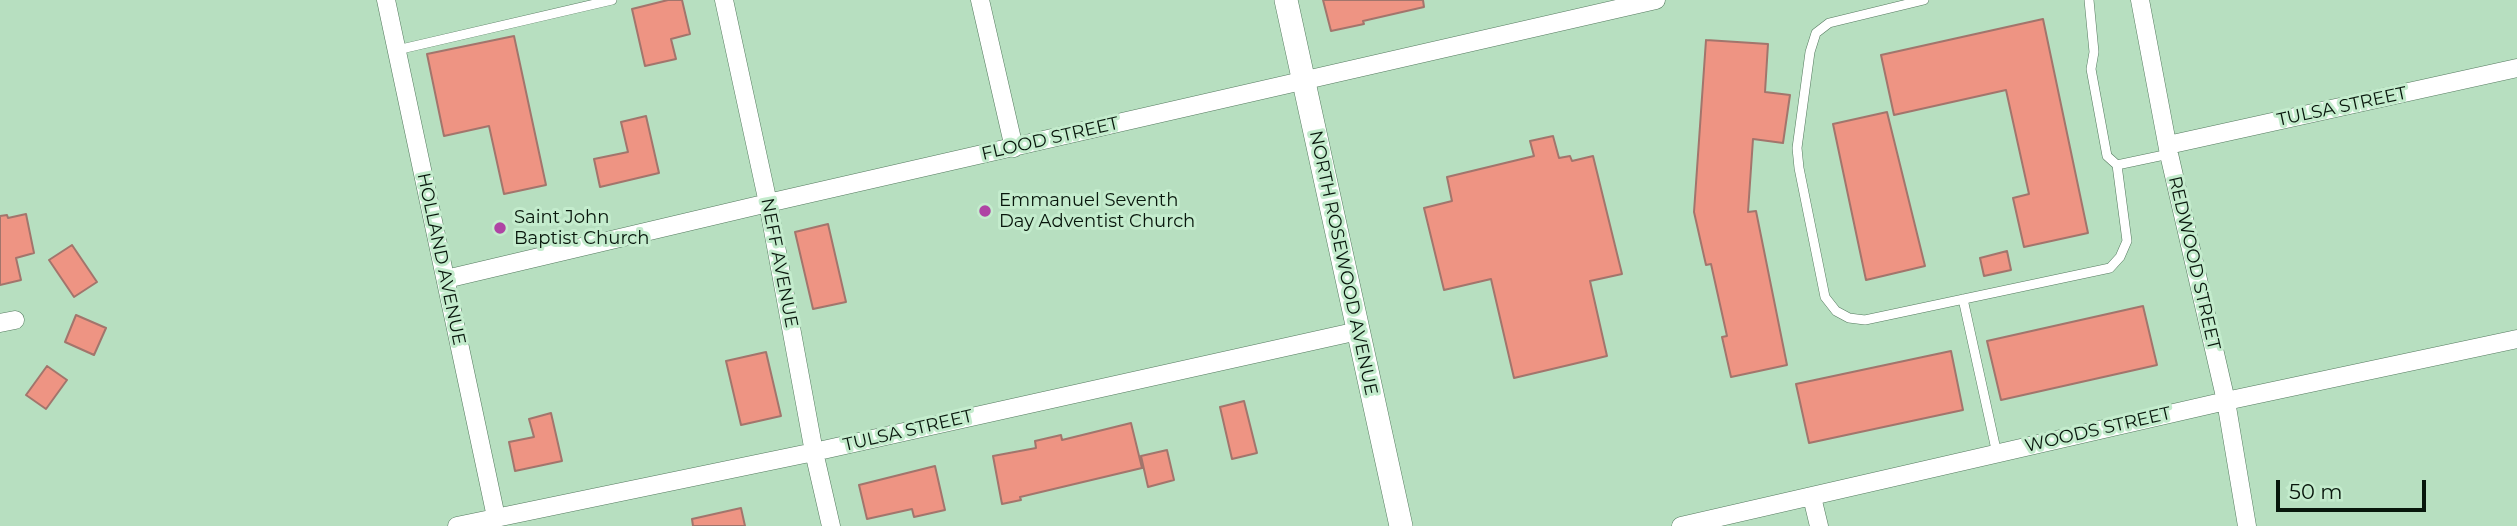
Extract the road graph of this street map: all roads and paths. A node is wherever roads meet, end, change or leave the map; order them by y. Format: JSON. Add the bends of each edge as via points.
{"nodes":[{"id":1,"x":386,"y":0,"type":"edge"},
{"id":2,"x":612,"y":0,"type":"edge"},
{"id":3,"x":724,"y":0,"type":"edge"},
{"id":4,"x":980,"y":0,"type":"edge"},
{"id":5,"x":1286,"y":0,"type":"edge"},
{"id":6,"x":1656,"y":0,"type":"edge"},
{"id":7,"x":1924,"y":0,"type":"edge"},
{"id":8,"x":2089,"y":0,"type":"edge"},
{"id":9,"x":2140,"y":0,"type":"edge"},
{"id":10,"x":397,"y":50,"type":"junction"},
{"id":11,"x":2517,"y":68,"type":"edge"},
{"id":12,"x":1303,"y":80,"type":"junction"},
{"id":13,"x":1014,"y":148,"type":"junction"},
{"id":14,"x":2168,"y":149,"type":"junction"},
{"id":15,"x":2117,"y":165,"type":"junction"},
{"id":16,"x":768,"y":203,"type":"junction"},
{"id":17,"x":446,"y":279,"type":"junction"},
{"id":18,"x":1963,"y":299,"type":"junction"},
{"id":19,"x":1358,"y":331,"type":"junction"},
{"id":20,"x":2517,"y":339,"type":"edge"},
{"id":21,"x":2226,"y":401,"type":"junction"},
{"id":22,"x":814,"y":452,"type":"junction"},
{"id":23,"x":1997,"y":454,"type":"junction"},
{"id":24,"x":1812,"y":497,"type":"junction"},
{"id":25,"x":496,"y":517,"type":"junction"},
{"id":26,"x":457,"y":526,"type":"edge"},
{"id":27,"x":831,"y":526,"type":"edge"},
{"id":28,"x":1401,"y":526,"type":"edge"},
{"id":29,"x":1681,"y":526,"type":"edge"},
{"id":30,"x":1819,"y":526,"type":"edge"},
{"id":31,"x":2248,"y":526,"type":"edge"}],
"edges":[{"from":1,"to":10,"type":"street","name":"HOLLAND AVENUE"},
{"from":2,"to":10,"type":"lane"},
{"from":3,"to":16,"type":"street","name":"NEFF AVENUE"},
{"from":4,"to":13,"type":"street"},
{"from":5,"to":12,"type":"street","name":"NORTH ROSEWOOD AVENUE"},
{"from":6,"to":12,"type":"street","name":"FLOOD STREET"},
{"from":7,"to":18,"type":"lane","via":[[1829,23],[1815,33],[1797,148],[1799,168],[1825,297],[1836,311],[1865,320]]},
{"from":8,"to":15,"type":"lane","via":[[2094,31],[2091,69],[2107,156]]},
{"from":9,"to":14,"type":"street","name":"REDWOOD STREET"},
{"from":10,"to":17,"type":"street","name":"HOLLAND AVENUE"},
{"from":11,"to":14,"type":"street","name":"TULSA STREET"},
{"from":12,"to":13,"type":"street","name":"FLOOD STREET"},
{"from":12,"to":19,"type":"street","name":"NORTH ROSEWOOD AVENUE"},
{"from":13,"to":16,"type":"street","name":"FLOOD STREET"},
{"from":14,"to":15,"type":"lane"},
{"from":14,"to":21,"type":"street","name":"REDWOOD STREET"},
{"from":15,"to":18,"type":"lane","via":[[2127,241],[2110,268]]},
{"from":16,"to":17,"type":"street","name":"FLOOD STREET"},
{"from":16,"to":22,"type":"street","name":"NEFF AVENUE"},
{"from":17,"to":25,"type":"street","name":"HOLLAND AVENUE"},
{"from":18,"to":23,"type":"lane"},
{"from":19,"to":22,"type":"street","name":"TULSA STREET"},
{"from":19,"to":28,"type":"street","name":"NORTH ROSEWOOD AVENUE"},
{"from":20,"to":21,"type":"street","name":"WOODS STREET"},
{"from":21,"to":23,"type":"street","name":"WOODS STREET"},
{"from":21,"to":31,"type":"street","name":"REDWOOD STREET"},
{"from":22,"to":25,"type":"street","name":"TULSA STREET"},
{"from":22,"to":27,"type":"street","name":"NEFF AVENUE"},
{"from":23,"to":24,"type":"street","name":"WOODS STREET"},
{"from":24,"to":29,"type":"street","name":"WOODS STREET"},
{"from":24,"to":30,"type":"street"},
{"from":25,"to":26,"type":"street","name":"TULSA STREET"}]}
